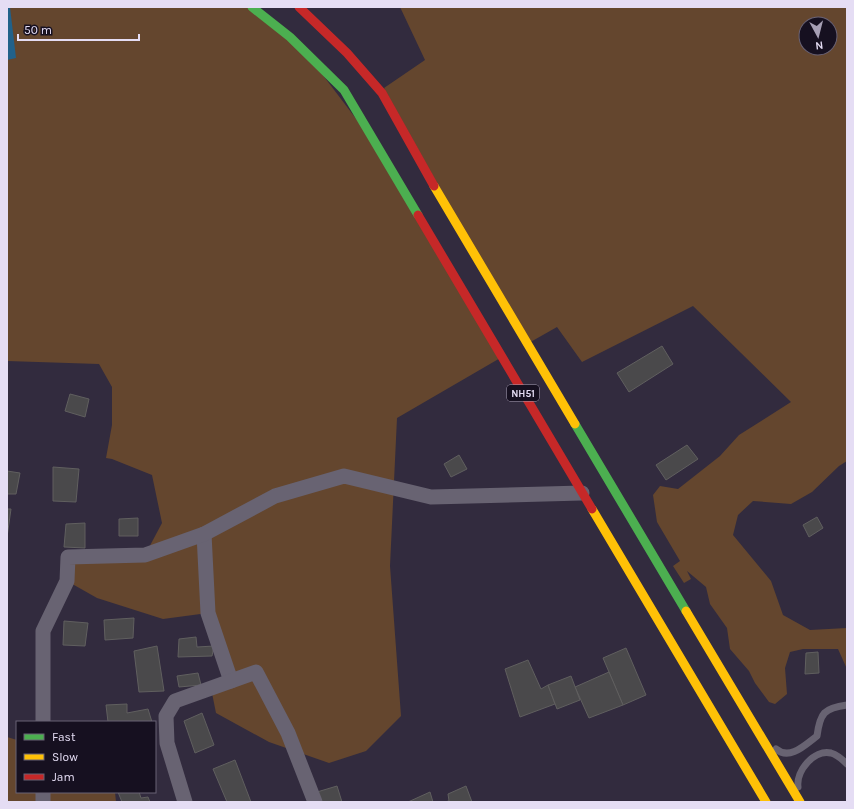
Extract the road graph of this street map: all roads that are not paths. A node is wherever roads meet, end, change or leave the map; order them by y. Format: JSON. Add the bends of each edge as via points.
{"nodes":[{"id":1,"x":252,"y":7,"type":"edge"},
{"id":2,"x":299,"y":7,"type":"edge"},
{"id":3,"x":582,"y":493,"type":"junction"},
{"id":4,"x":204,"y":534,"type":"junction"},
{"id":5,"x":230,"y":681,"type":"junction"},
{"id":6,"x":847,"y":701,"type":"edge"},
{"id":7,"x":847,"y":705,"type":"edge"},
{"id":8,"x":834,"y":707,"type":"junction"},
{"id":9,"x":43,"y":721,"type":"edge"},
{"id":10,"x":760,"y":735,"type":"junction"},
{"id":11,"x":847,"y":764,"type":"edge"},
{"id":12,"x":185,"y":802,"type":"edge"},
{"id":13,"x":315,"y":802,"type":"edge"},
{"id":14,"x":766,"y":802,"type":"edge"},
{"id":15,"x":800,"y":802,"type":"edge"}],
"edges":[{"from":1,"to":3,"type":"highway","number":"NH51","via":[[290,37],[344,90]]},
{"from":2,"to":10,"type":"highway","number":"NH51","via":[[382,93],[435,188]]},
{"from":3,"to":4,"type":"street","via":[[431,497],[344,476],[275,496]]},
{"from":3,"to":14,"type":"highway","number":"NH51"},
{"from":4,"to":5,"type":"street","via":[[208,613]]},
{"from":4,"to":9,"type":"street","via":[[145,555],[68,557],[67,581],[43,631]]},
{"from":5,"to":12,"type":"street","via":[[175,701],[166,716],[167,743]]},
{"from":5,"to":13,"type":"street","via":[[256,672],[288,733]]},
{"from":6,"to":8,"type":"lane"},
{"from":7,"to":8,"type":"lane"},
{"from":8,"to":10,"type":"lane","via":[[824,713],[819,722],[817,736],[789,754],[780,752]]},
{"from":10,"to":15,"type":"highway","number":"NH51"},
{"from":11,"to":15,"type":"lane","via":[[831,753],[819,754],[809,761],[800,772]]}]}
